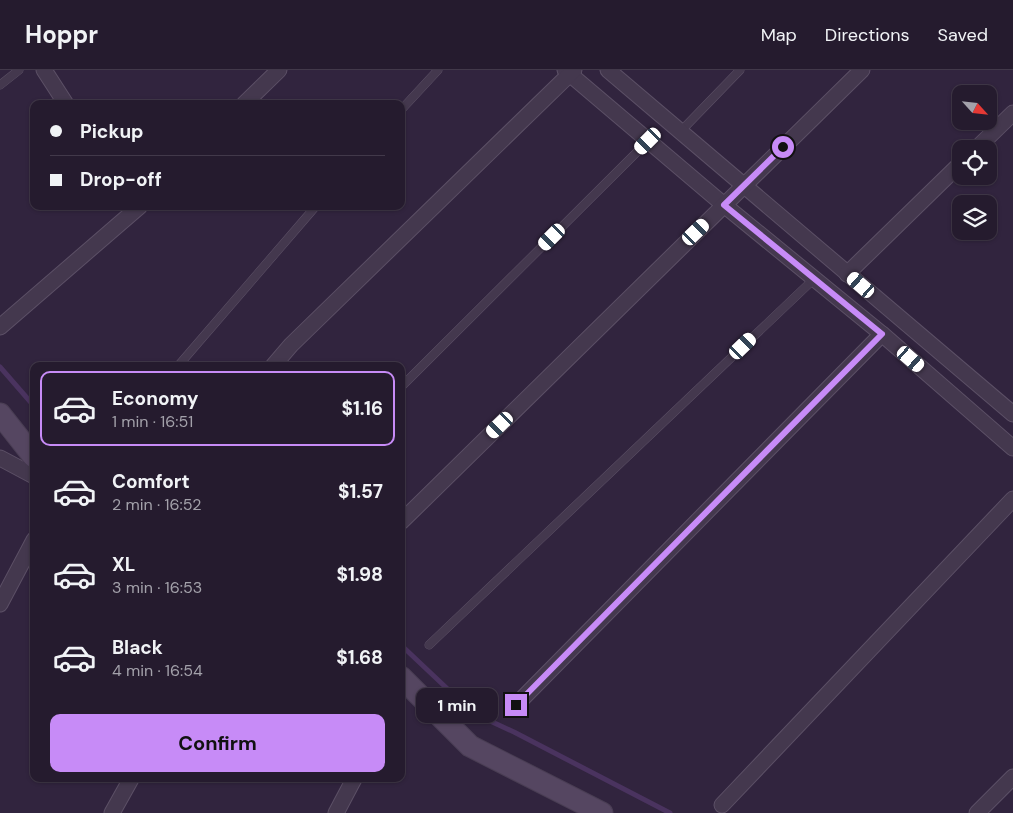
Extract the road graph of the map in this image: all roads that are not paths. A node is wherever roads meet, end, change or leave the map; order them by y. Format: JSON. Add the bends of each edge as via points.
{"nodes":[{"id":1,"x":19,"y":70,"type":"edge"},
{"id":2,"x":44,"y":70,"type":"edge"},
{"id":3,"x":279,"y":70,"type":"edge"},
{"id":4,"x":438,"y":70,"type":"edge"},
{"id":5,"x":608,"y":70,"type":"edge"},
{"id":6,"x":740,"y":70,"type":"edge"},
{"id":7,"x":862,"y":70,"type":"edge"},
{"id":8,"x":569,"y":71,"type":"edge"},
{"id":9,"x":0,"y":85,"type":"edge"},
{"id":10,"x":63,"y":100,"type":"edge"},
{"id":11,"x":248,"y":100,"type":"edge"},
{"id":12,"x":405,"y":106,"type":"edge"},
{"id":13,"x":1013,"y":113,"type":"edge"},
{"id":14,"x":680,"y":132,"type":"junction"},
{"id":15,"x":985,"y":140,"type":"edge"},
{"id":16,"x":648,"y":141,"type":"junction"},
{"id":17,"x":952,"y":172,"type":"edge"},
{"id":18,"x":744,"y":186,"type":"junction"},
{"id":19,"x":724,"y":205,"type":"junction"},
{"id":20,"x":134,"y":210,"type":"edge"},
{"id":21,"x":313,"y":210,"type":"edge"},
{"id":22,"x":848,"y":274,"type":"junction"},
{"id":23,"x":815,"y":278,"type":"junction"},
{"id":24,"x":0,"y":327,"type":"edge"},
{"id":25,"x":882,"y":334,"type":"junction"},
{"id":26,"x":181,"y":362,"type":"edge"},
{"id":27,"x":276,"y":362,"type":"edge"},
{"id":28,"x":405,"y":383,"type":"edge"},
{"id":29,"x":0,"y":414,"type":"edge"},
{"id":30,"x":1013,"y":414,"type":"edge"},
{"id":31,"x":1013,"y":448,"type":"edge"},
{"id":32,"x":30,"y":452,"type":"edge"},
{"id":33,"x":0,"y":458,"type":"edge"},
{"id":34,"x":30,"y":474,"type":"edge"},
{"id":35,"x":1013,"y":499,"type":"edge"},
{"id":36,"x":405,"y":518,"type":"edge"},
{"id":37,"x":30,"y":547,"type":"edge"},
{"id":38,"x":0,"y":602,"type":"edge"},
{"id":39,"x":429,"y":645,"type":"dead end"},
{"id":40,"x":405,"y":681,"type":"edge"},
{"id":41,"x":516,"y":705,"type":"dead end"},
{"id":42,"x":1013,"y":777,"type":"edge"},
{"id":43,"x":128,"y":782,"type":"edge"},
{"id":44,"x":352,"y":782,"type":"edge"},
{"id":45,"x":722,"y":805,"type":"dead end"},
{"id":46,"x":112,"y":813,"type":"edge"},
{"id":47,"x":336,"y":813,"type":"edge"},
{"id":48,"x":602,"y":813,"type":"edge"},
{"id":49,"x":977,"y":813,"type":"edge"}],
"edges":[{"from":1,"to":9,"type":"lane"},
{"from":2,"to":10,"type":"street"},
{"from":3,"to":11,"type":"street"},
{"from":4,"to":12,"type":"lane"},
{"from":5,"to":14,"type":"street"},
{"from":6,"to":14,"type":"lane"},
{"from":7,"to":18,"type":"street"},
{"from":8,"to":16,"type":"street"},
{"from":8,"to":27,"type":"street"},
{"from":13,"to":15,"type":"street"},
{"from":14,"to":18,"type":"street"},
{"from":16,"to":19,"type":"street"},
{"from":16,"to":28,"type":"lane"},
{"from":17,"to":22,"type":"street"},
{"from":18,"to":19,"type":"street"},
{"from":18,"to":22,"type":"street"},
{"from":19,"to":23,"type":"street"},
{"from":19,"to":36,"type":"street"},
{"from":20,"to":24,"type":"street"},
{"from":21,"to":26,"type":"lane"},
{"from":22,"to":30,"type":"street"},
{"from":23,"to":25,"type":"street"},
{"from":23,"to":39,"type":"lane"},
{"from":25,"to":31,"type":"street"},
{"from":25,"to":41,"type":"street"},
{"from":29,"to":32,"type":"street"},
{"from":33,"to":34,"type":"street"},
{"from":35,"to":45,"type":"street"},
{"from":37,"to":38,"type":"street"},
{"from":40,"to":48,"type":"street","via":[[470,746]]},
{"from":42,"to":49,"type":"street"},
{"from":43,"to":46,"type":"street"},
{"from":44,"to":47,"type":"street"}]}
